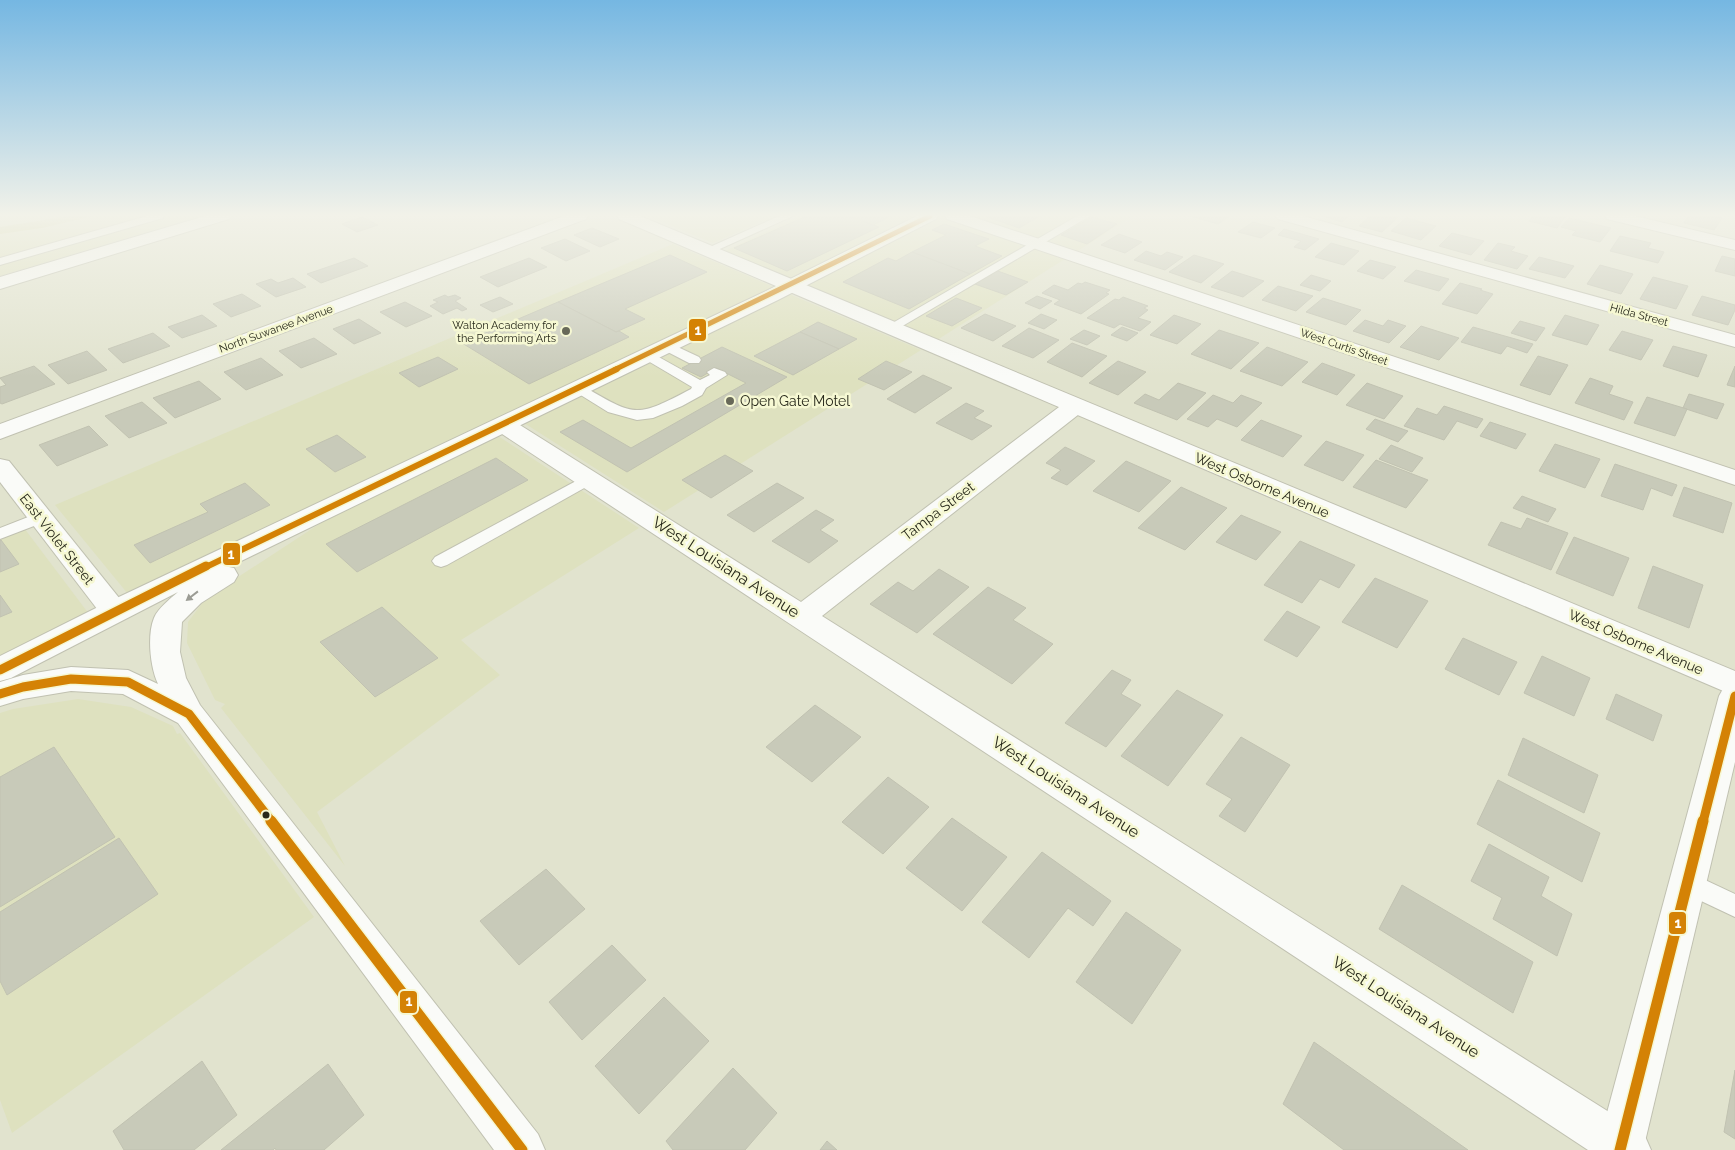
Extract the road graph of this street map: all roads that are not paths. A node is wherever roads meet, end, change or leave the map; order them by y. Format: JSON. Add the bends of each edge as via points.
{"nodes":[{"id":1,"x":44,"y":270,"type":"edge"},
{"id":2,"x":436,"y":270,"type":"edge"},
{"id":3,"x":751,"y":270,"type":"edge"},
{"id":4,"x":823,"y":270,"type":"edge"},
{"id":5,"x":991,"y":270,"type":"edge"},
{"id":6,"x":1114,"y":270,"type":"edge"},
{"id":7,"x":1478,"y":270,"type":"edge"},
{"id":8,"x":0,"y":283,"type":"edge"},
{"id":9,"x":790,"y":286,"type":"junction"},
{"id":10,"x":890,"y":328,"type":"junction"},
{"id":11,"x":1735,"y":341,"type":"edge"},
{"id":12,"x":667,"y":346,"type":"junction"},
{"id":13,"x":648,"y":355,"type":"junction"},
{"id":14,"x":694,"y":360,"type":"dead end"},
{"id":15,"x":714,"y":372,"type":"dead end"},
{"id":16,"x":700,"y":386,"type":"junction"},
{"id":17,"x":578,"y":389,"type":"junction"},
{"id":18,"x":1075,"y":406,"type":"junction"},
{"id":19,"x":504,"y":425,"type":"junction"},
{"id":20,"x":0,"y":432,"type":"edge"},
{"id":21,"x":0,"y":466,"type":"edge"},
{"id":22,"x":1735,"y":478,"type":"edge"},
{"id":23,"x":589,"y":479,"type":"junction"},
{"id":24,"x":321,"y":512,"type":"junction"},
{"id":25,"x":41,"y":517,"type":"junction"},
{"id":26,"x":0,"y":534,"type":"edge"},
{"id":27,"x":441,"y":561,"type":"dead end"},
{"id":28,"x":114,"y":611,"type":"junction"},
{"id":29,"x":802,"y":616,"type":"junction"},
{"id":30,"x":0,"y":670,"type":"edge"},
{"id":31,"x":1735,"y":684,"type":"edge"},
{"id":32,"x":0,"y":694,"type":"edge"},
{"id":33,"x":1735,"y":696,"type":"edge"},
{"id":34,"x":189,"y":714,"type":"junction"},
{"id":35,"x":1688,"y":883,"type":"junction"},
{"id":36,"x":1735,"y":906,"type":"edge"},
{"id":37,"x":1623,"y":1149,"type":"edge"},
{"id":38,"x":522,"y":1150,"type":"edge"}],
"edges":[{"from":1,"to":8,"type":"street"},
{"from":2,"to":20,"type":"street","name":"North Suwanee Avenue"},
{"from":3,"to":9,"type":"street","name":"West Osborne Avenue"},
{"from":4,"to":9,"type":"street"},
{"from":5,"to":10,"type":"lane"},
{"from":6,"to":22,"type":"street","name":"West Curtis Street"},
{"from":7,"to":11,"type":"street","name":"Hilda Street"},
{"from":9,"to":10,"type":"street","name":"West Osborne Avenue"},
{"from":9,"to":12,"type":"street"},
{"from":10,"to":18,"type":"street","name":"West Osborne Avenue"},
{"from":12,"to":13,"type":"street"},
{"from":12,"to":14,"type":"lane"},
{"from":13,"to":16,"type":"lane"},
{"from":13,"to":17,"type":"street"},
{"from":15,"to":16,"type":"lane","via":[[720,376]]},
{"from":16,"to":17,"type":"lane","via":[[698,392],[654,415],[636,418],[620,414]]},
{"from":17,"to":19,"type":"street"},
{"from":18,"to":29,"type":"street","name":"Tampa Street"},
{"from":18,"to":31,"type":"street","name":"West Osborne Avenue"},
{"from":19,"to":23,"type":"street","name":"West Louisiana Avenue"},
{"from":19,"to":24,"type":"street"},
{"from":21,"to":25,"type":"street","name":"East Violet Street"},
{"from":23,"to":27,"type":"lane"},
{"from":23,"to":29,"type":"street","name":"West Louisiana Avenue"},
{"from":24,"to":28,"type":"street"},
{"from":24,"to":34,"type":"street","one_way":true,"via":[[191,596],[168,620],[165,652],[171,678]]},
{"from":25,"to":26,"type":"lane"},
{"from":25,"to":28,"type":"street","name":"East Violet Street"},
{"from":28,"to":30,"type":"street"},
{"from":29,"to":37,"type":"street","name":"West Louisiana Avenue"},
{"from":32,"to":34,"type":"street","via":[[71,679],[128,682]]},
{"from":33,"to":35,"type":"street"},
{"from":34,"to":38,"type":"street"},
{"from":35,"to":36,"type":"lane"},
{"from":35,"to":37,"type":"street"}]}
